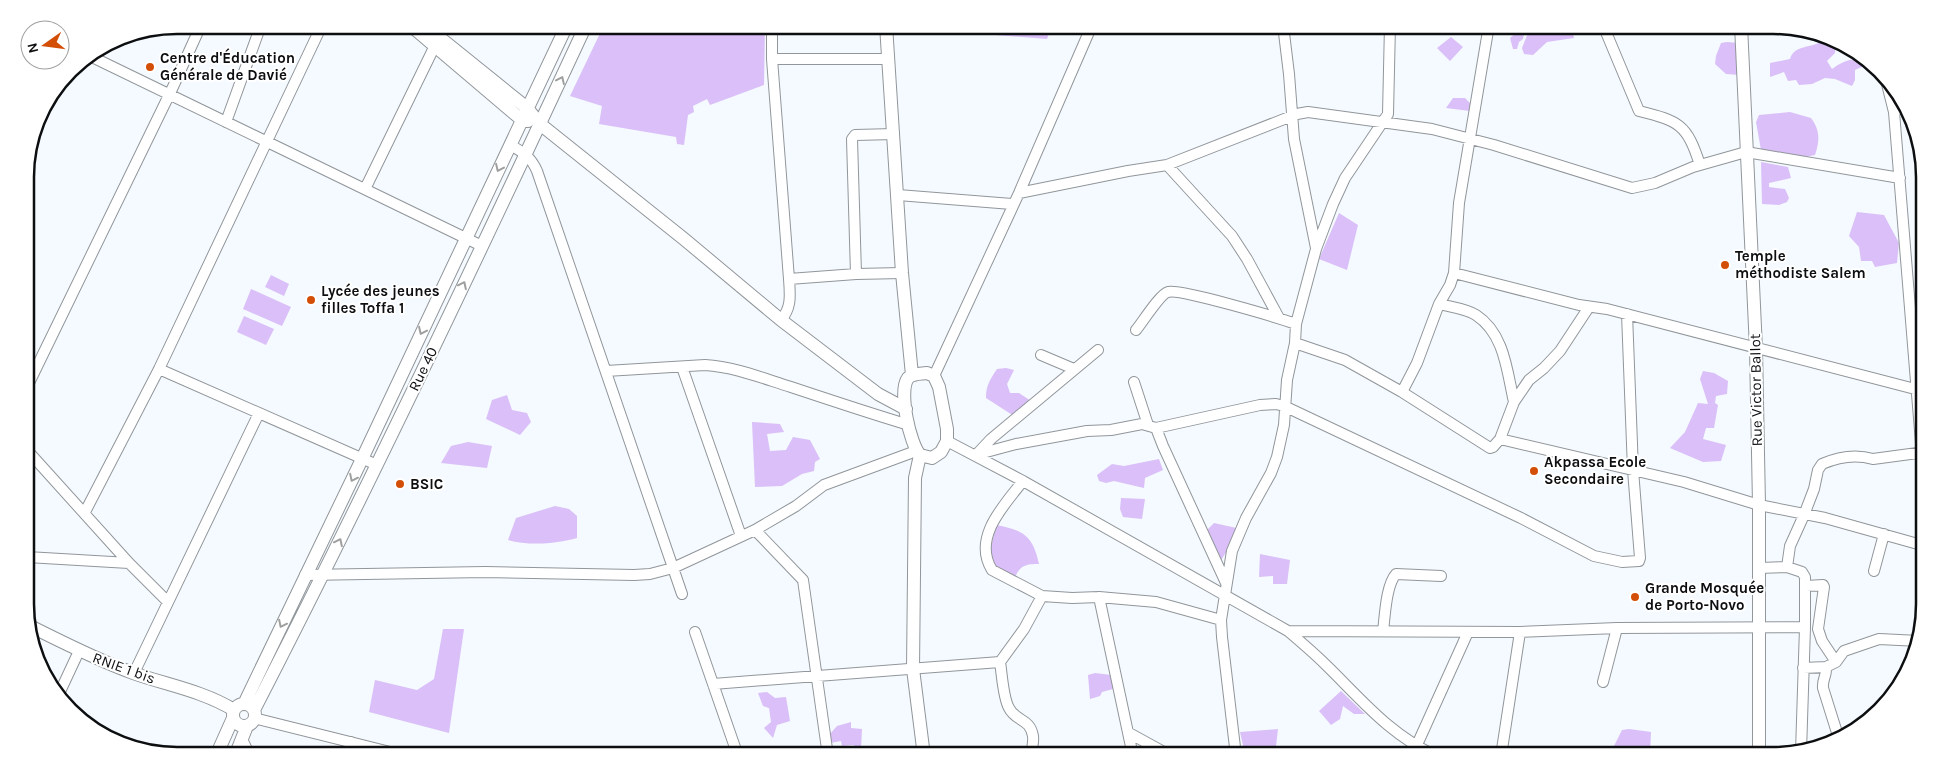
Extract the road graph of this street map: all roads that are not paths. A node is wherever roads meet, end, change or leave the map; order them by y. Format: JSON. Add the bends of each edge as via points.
{"nodes":[{"id":1,"x":197,"y":34,"type":"edge"},
{"id":2,"x":258,"y":34,"type":"edge"},
{"id":3,"x":318,"y":34,"type":"edge"},
{"id":4,"x":425,"y":34,"type":"edge"},
{"id":5,"x":431,"y":34,"type":"edge"},
{"id":6,"x":440,"y":34,"type":"edge"},
{"id":7,"x":563,"y":34,"type":"edge"},
{"id":8,"x":582,"y":34,"type":"edge"},
{"id":9,"x":772,"y":34,"type":"edge"},
{"id":10,"x":887,"y":34,"type":"edge"},
{"id":11,"x":1088,"y":34,"type":"edge"},
{"id":12,"x":1284,"y":34,"type":"edge"},
{"id":13,"x":1390,"y":34,"type":"edge"},
{"id":14,"x":1488,"y":34,"type":"edge"},
{"id":15,"x":1607,"y":34,"type":"edge"},
{"id":16,"x":1741,"y":34,"type":"edge"},
{"id":17,"x":437,"y":41,"type":"junction"},
{"id":18,"x":96,"y":59,"type":"edge"},
{"id":19,"x":772,"y":59,"type":"junction"},
{"id":20,"x":889,"y":59,"type":"junction"},
{"id":21,"x":169,"y":94,"type":"junction"},
{"id":22,"x":1899,"y":110,"type":"edge"},
{"id":23,"x":525,"y":114,"type":"junction"},
{"id":24,"x":1292,"y":117,"type":"junction"},
{"id":25,"x":226,"y":122,"type":"junction"},
{"id":26,"x":1382,"y":122,"type":"junction"},
{"id":27,"x":540,"y":124,"type":"junction"},
{"id":28,"x":894,"y":134,"type":"junction"},
{"id":29,"x":1470,"y":140,"type":"junction"},
{"id":30,"x":266,"y":141,"type":"junction"},
{"id":31,"x":510,"y":145,"type":"junction"},
{"id":32,"x":1746,"y":152,"type":"junction"},
{"id":33,"x":526,"y":154,"type":"junction"},
{"id":34,"x":1167,"y":165,"type":"junction"},
{"id":35,"x":1700,"y":165,"type":"junction"},
{"id":36,"x":1900,"y":178,"type":"junction"},
{"id":37,"x":365,"y":189,"type":"junction"},
{"id":38,"x":1019,"y":193,"type":"junction"},
{"id":39,"x":898,"y":195,"type":"junction"},
{"id":40,"x":1012,"y":204,"type":"junction"},
{"id":41,"x":466,"y":238,"type":"junction"},
{"id":42,"x":482,"y":246,"type":"junction"},
{"id":43,"x":1316,"y":248,"type":"junction"},
{"id":44,"x":902,"y":273,"type":"junction"},
{"id":45,"x":1454,"y":273,"type":"junction"},
{"id":46,"x":856,"y":274,"type":"junction"},
{"id":47,"x":789,"y":279,"type":"junction"},
{"id":48,"x":1439,"y":304,"type":"junction"},
{"id":49,"x":1589,"y":307,"type":"junction"},
{"id":50,"x":1626,"y":314,"type":"junction"},
{"id":51,"x":1279,"y":318,"type":"junction"},
{"id":52,"x":781,"y":320,"type":"junction"},
{"id":53,"x":1296,"y":324,"type":"junction"},
{"id":54,"x":1136,"y":330,"type":"dead end"},
{"id":55,"x":1295,"y":343,"type":"junction"},
{"id":56,"x":1756,"y":349,"type":"junction"},
{"id":57,"x":1098,"y":350,"type":"dead end"},
{"id":58,"x":1041,"y":355,"type":"dead end"},
{"id":59,"x":682,"y":367,"type":"junction"},
{"id":60,"x":159,"y":369,"type":"junction"},
{"id":61,"x":1074,"y":369,"type":"junction"},
{"id":62,"x":34,"y":371,"type":"edge"},
{"id":63,"x":606,"y":371,"type":"junction"},
{"id":64,"x":912,"y":375,"type":"junction"},
{"id":65,"x":934,"y":376,"type":"junction"},
{"id":66,"x":1134,"y":382,"type":"dead end"},
{"id":67,"x":1915,"y":388,"type":"junction"},
{"id":68,"x":1402,"y":392,"type":"junction"},
{"id":69,"x":1916,"y":396,"type":"edge"},
{"id":70,"x":1514,"y":402,"type":"junction"},
{"id":71,"x":1284,"y":406,"type":"junction"},
{"id":72,"x":906,"y":409,"type":"junction"},
{"id":73,"x":259,"y":413,"type":"junction"},
{"id":74,"x":909,"y":425,"type":"junction"},
{"id":75,"x":1152,"y":427,"type":"junction"},
{"id":76,"x":1500,"y":439,"type":"junction"},
{"id":77,"x":947,"y":441,"type":"junction"},
{"id":78,"x":918,"y":453,"type":"junction"},
{"id":79,"x":1916,"y":453,"type":"edge"},
{"id":80,"x":975,"y":456,"type":"junction"},
{"id":81,"x":34,"y":457,"type":"edge"},
{"id":82,"x":362,"y":459,"type":"junction"},
{"id":83,"x":377,"y":465,"type":"junction"},
{"id":84,"x":1633,"y":470,"type":"junction"},
{"id":85,"x":1023,"y":481,"type":"junction"},
{"id":86,"x":1759,"y":505,"type":"junction"},
{"id":87,"x":85,"y":512,"type":"junction"},
{"id":88,"x":1804,"y":515,"type":"junction"},
{"id":89,"x":755,"y":530,"type":"junction"},
{"id":90,"x":1884,"y":534,"type":"junction"},
{"id":91,"x":741,"y":536,"type":"junction"},
{"id":92,"x":1916,"y":543,"type":"edge"},
{"id":93,"x":34,"y":558,"type":"edge"},
{"id":94,"x":129,"y":564,"type":"junction"},
{"id":95,"x":1787,"y":567,"type":"junction"},
{"id":96,"x":673,"y":568,"type":"junction"},
{"id":97,"x":1759,"y":568,"type":"junction"},
{"id":98,"x":1874,"y":571,"type":"dead end"},
{"id":99,"x":305,"y":575,"type":"junction"},
{"id":100,"x":323,"y":575,"type":"junction"},
{"id":101,"x":1441,"y":576,"type":"dead end"},
{"id":102,"x":1226,"y":584,"type":"junction"},
{"id":103,"x":1806,"y":586,"type":"junction"},
{"id":104,"x":682,"y":594,"type":"dead end"},
{"id":105,"x":1225,"y":595,"type":"junction"},
{"id":106,"x":1042,"y":596,"type":"junction"},
{"id":107,"x":1099,"y":597,"type":"junction"},
{"id":108,"x":168,"y":602,"type":"junction"},
{"id":109,"x":1222,"y":620,"type":"junction"},
{"id":110,"x":1806,"y":627,"type":"junction"},
{"id":111,"x":1617,"y":628,"type":"junction"},
{"id":112,"x":1760,"y":628,"type":"junction"},
{"id":113,"x":36,"y":629,"type":"edge"},
{"id":114,"x":1288,"y":631,"type":"junction"},
{"id":115,"x":1383,"y":631,"type":"junction"},
{"id":116,"x":695,"y":632,"type":"dead end"},
{"id":117,"x":1468,"y":632,"type":"junction"},
{"id":118,"x":1520,"y":632,"type":"junction"},
{"id":119,"x":1912,"y":640,"type":"edge"},
{"id":120,"x":79,"y":651,"type":"junction"},
{"id":121,"x":1000,"y":662,"type":"junction"},
{"id":122,"x":1836,"y":662,"type":"junction"},
{"id":123,"x":1826,"y":666,"type":"junction"},
{"id":124,"x":1803,"y":668,"type":"junction"},
{"id":125,"x":913,"y":669,"type":"junction"},
{"id":126,"x":134,"y":673,"type":"junction"},
{"id":127,"x":816,"y":676,"type":"junction"},
{"id":128,"x":1603,"y":682,"type":"dead end"},
{"id":129,"x":713,"y":684,"type":"junction"},
{"id":130,"x":61,"y":689,"type":"edge"},
{"id":131,"x":244,"y":714,"type":"junction"},
{"id":132,"x":1129,"y":732,"type":"junction"},
{"id":133,"x":1838,"y":732,"type":"edge"},
{"id":134,"x":242,"y":739,"type":"junction"},
{"id":135,"x":351,"y":742,"type":"junction"},
{"id":136,"x":1801,"y":745,"type":"edge"},
{"id":137,"x":222,"y":747,"type":"edge"},
{"id":138,"x":239,"y":747,"type":"edge"},
{"id":139,"x":246,"y":747,"type":"edge"},
{"id":140,"x":350,"y":747,"type":"edge"},
{"id":141,"x":371,"y":747,"type":"edge"},
{"id":142,"x":735,"y":747,"type":"edge"},
{"id":143,"x":827,"y":747,"type":"edge"},
{"id":144,"x":923,"y":747,"type":"edge"},
{"id":145,"x":1033,"y":747,"type":"edge"},
{"id":146,"x":1132,"y":747,"type":"edge"},
{"id":147,"x":1155,"y":747,"type":"edge"},
{"id":148,"x":1235,"y":747,"type":"edge"},
{"id":149,"x":1416,"y":747,"type":"joint"},
{"id":150,"x":1502,"y":747,"type":"edge"},
{"id":151,"x":1759,"y":747,"type":"edge"}],
"edges":[{"from":1,"to":21,"type":"street"},
{"from":2,"to":25,"type":"street"},
{"from":3,"to":30,"type":"street"},
{"from":4,"to":17,"type":"main road"},
{"from":5,"to":17,"type":"main road"},
{"from":6,"to":17,"type":"street"},
{"from":7,"to":23,"type":"main road","name":"Rue 40"},
{"from":27,"to":8,"type":"main road","name":"Rue 40","one_way":true},
{"from":9,"to":19,"type":"street"},
{"from":10,"to":20,"type":"main road"},
{"from":11,"to":38,"type":"street"},
{"from":12,"to":24,"type":"street"},
{"from":13,"to":26,"type":"street","via":[[1389,108]]},
{"from":14,"to":29,"type":"street"},
{"from":15,"to":35,"type":"street","via":[[1639,111],[1674,122],[1692,139]]},
{"from":16,"to":32,"type":"main road","name":"Rue Victor Ballot"},
{"from":17,"to":23,"type":"main road"},
{"from":17,"to":37,"type":"street"},
{"from":18,"to":21,"type":"street"},
{"from":19,"to":20,"type":"street"},
{"from":19,"to":47,"type":"street"},
{"from":20,"to":28,"type":"main road"},
{"from":21,"to":25,"type":"street"},
{"from":21,"to":62,"type":"street"},
{"from":22,"to":36,"type":"street"},
{"from":23,"to":27,"type":"main road"},
{"from":23,"to":31,"type":"main road","name":"Rue 40"},
{"from":24,"to":26,"type":"street","via":[[1308,112]]},
{"from":24,"to":34,"type":"street"},
{"from":24,"to":43,"type":"street"},
{"from":25,"to":30,"type":"street"},
{"from":26,"to":29,"type":"street","via":[[1432,128]]},
{"from":26,"to":43,"type":"street","via":[[1345,178]]},
{"from":27,"to":33,"type":"main road","name":"Rue 40"},
{"from":27,"to":52,"type":"main road"},
{"from":28,"to":39,"type":"main road"},
{"from":28,"to":46,"type":"street","via":[[855,135],[852,139]]},
{"from":29,"to":35,"type":"street","via":[[1632,188],[1655,183]]},
{"from":29,"to":45,"type":"street","via":[[1459,203]]},
{"from":30,"to":37,"type":"street"},
{"from":30,"to":60,"type":"street"},
{"from":31,"to":33,"type":"street"},
{"from":31,"to":41,"type":"main road","name":"Rue 40","one_way":true},
{"from":32,"to":35,"type":"street"},
{"from":32,"to":36,"type":"street"},
{"from":32,"to":56,"type":"main road","name":"Rue Victor Ballot"},
{"from":33,"to":42,"type":"main road","name":"Rue 40"},
{"from":33,"to":63,"type":"street","via":[[537,171]]},
{"from":34,"to":38,"type":"street"},
{"from":34,"to":51,"type":"street","via":[[1232,236]]},
{"from":36,"to":67,"type":"street"},
{"from":37,"to":41,"type":"street"},
{"from":38,"to":40,"type":"street"},
{"from":39,"to":40,"type":"street"},
{"from":39,"to":44,"type":"main road"},
{"from":40,"to":65,"type":"street"},
{"from":41,"to":42,"type":"street"},
{"from":41,"to":82,"type":"main road","name":"Rue 40","one_way":true},
{"from":83,"to":42,"type":"main road","name":"Rue 40","one_way":true},
{"from":43,"to":53,"type":"street"},
{"from":44,"to":46,"type":"street"},
{"from":44,"to":64,"type":"main road"},
{"from":45,"to":48,"type":"street"},
{"from":45,"to":49,"type":"street"},
{"from":46,"to":47,"type":"street"},
{"from":47,"to":52,"type":"street","via":[[789,306]]},
{"from":48,"to":68,"type":"street","via":[[1417,363]]},
{"from":48,"to":70,"type":"street","via":[[1476,315],[1494,334],[1506,364]]},
{"from":49,"to":50,"type":"street"},
{"from":49,"to":70,"type":"street","via":[[1560,351],[1529,380]]},
{"from":50,"to":56,"type":"street"},
{"from":50,"to":84,"type":"street"},
{"from":51,"to":53,"type":"street"},
{"from":51,"to":54,"type":"street","via":[[1171,291],[1164,294]]},
{"from":52,"to":72,"type":"main road","via":[[878,394]]},
{"from":53,"to":55,"type":"street"},
{"from":55,"to":68,"type":"street","via":[[1345,360]]},
{"from":55,"to":71,"type":"street"},
{"from":56,"to":67,"type":"street"},
{"from":56,"to":86,"type":"main road","name":"Rue Victor Ballot"},
{"from":57,"to":61,"type":"street"},
{"from":58,"to":61,"type":"street"},
{"from":59,"to":63,"type":"street"},
{"from":59,"to":74,"type":"street","via":[[714,365],[750,373]]},
{"from":59,"to":91,"type":"street"},
{"from":60,"to":73,"type":"street"},
{"from":60,"to":87,"type":"street"},
{"from":61,"to":80,"type":"street","via":[[990,439]]},
{"from":63,"to":96,"type":"street"},
{"from":64,"to":65,"type":"main road","via":[[927,373]]},
{"from":64,"to":72,"type":"main road","via":[[905,384]]},
{"from":65,"to":77,"type":"main road","via":[[939,387]]},
{"from":66,"to":75,"type":"street"},
{"from":67,"to":69,"type":"street"},
{"from":68,"to":76,"type":"street","via":[[1487,447],[1493,448]]},
{"from":70,"to":76,"type":"street"},
{"from":71,"to":75,"type":"street","via":[[1260,405]]},
{"from":71,"to":84,"type":"street","via":[[1594,556],[1634,563],[1640,558]]},
{"from":71,"to":102,"type":"street","via":[[1284,425],[1275,464],[1235,543]]},
{"from":72,"to":74,"type":"main road"},
{"from":73,"to":82,"type":"street"},
{"from":73,"to":108,"type":"street"},
{"from":74,"to":78,"type":"main road"},
{"from":75,"to":80,"type":"street","via":[[1136,424],[1087,431],[1016,444]]},
{"from":75,"to":102,"type":"street"},
{"from":76,"to":84,"type":"street"},
{"from":77,"to":78,"type":"main road","via":[[937,456],[926,457]]},
{"from":77,"to":80,"type":"street"},
{"from":78,"to":89,"type":"street","via":[[824,485]]},
{"from":78,"to":125,"type":"main road"},
{"from":79,"to":88,"type":"street","via":[[1873,459],[1845,457],[1822,464]]},
{"from":80,"to":85,"type":"street"},
{"from":81,"to":87,"type":"street"},
{"from":82,"to":83,"type":"street"},
{"from":82,"to":99,"type":"main road","name":"Rue 40","one_way":true},
{"from":100,"to":83,"type":"main road","name":"Rue 40","one_way":true},
{"from":84,"to":86,"type":"street"},
{"from":85,"to":105,"type":"street"},
{"from":85,"to":106,"type":"street","via":[[993,520],[988,533],[987,557],[992,570]]},
{"from":86,"to":88,"type":"street"},
{"from":86,"to":97,"type":"main road","name":"Rue Victor Ballot"},
{"from":87,"to":94,"type":"street"},
{"from":88,"to":90,"type":"street"},
{"from":88,"to":95,"type":"street","via":[[1790,546]]},
{"from":89,"to":91,"type":"street"},
{"from":89,"to":127,"type":"street","via":[[803,580]]},
{"from":90,"to":92,"type":"street"},
{"from":90,"to":98,"type":"street"},
{"from":91,"to":96,"type":"street"},
{"from":93,"to":94,"type":"street"},
{"from":94,"to":108,"type":"street"},
{"from":95,"to":97,"type":"street"},
{"from":95,"to":103,"type":"street","via":[[1802,572]]},
{"from":96,"to":100,"type":"street","via":[[634,575],[491,572]]},
{"from":96,"to":104,"type":"street"},
{"from":97,"to":112,"type":"main road","name":"Rue Victor Ballot"},
{"from":99,"to":100,"type":"street"},
{"from":99,"to":131,"type":"main road","name":"Rue 40","one_way":true},
{"from":100,"to":131,"type":"main road","name":"Rue 40"},
{"from":101,"to":115,"type":"street","via":[[1396,574],[1386,604]]},
{"from":102,"to":105,"type":"street"},
{"from":103,"to":110,"type":"street"},
{"from":103,"to":122,"type":"street","via":[[1824,587],[1818,629]]},
{"from":105,"to":109,"type":"street"},
{"from":105,"to":114,"type":"street"},
{"from":106,"to":107,"type":"street"},
{"from":106,"to":121,"type":"street","via":[[1024,629]]},
{"from":107,"to":109,"type":"street","via":[[1156,602]]},
{"from":107,"to":132,"type":"street"},
{"from":108,"to":126,"type":"street"},
{"from":109,"to":148,"type":"street"},
{"from":110,"to":112,"type":"street"},
{"from":110,"to":124,"type":"street"},
{"from":111,"to":112,"type":"street"},
{"from":111,"to":118,"type":"street"},
{"from":111,"to":128,"type":"street"},
{"from":112,"to":151,"type":"main road","name":"Rue Victor Ballot"},
{"from":113,"to":120,"type":"main road","name":"RNIE 1 bis"},
{"from":114,"to":115,"type":"street"},
{"from":114,"to":149,"type":"street","via":[[1397,734]]},
{"from":115,"to":117,"type":"street"},
{"from":116,"to":129,"type":"street"},
{"from":117,"to":118,"type":"street"},
{"from":117,"to":149,"type":"street"},
{"from":118,"to":150,"type":"street"},
{"from":119,"to":122,"type":"street","via":[[1878,639],[1844,650]]},
{"from":120,"to":126,"type":"main road","name":"RNIE 1 bis"},
{"from":120,"to":130,"type":"street"},
{"from":121,"to":125,"type":"street"},
{"from":121,"to":145,"type":"street","via":[[1007,706],[1015,716],[1028,723],[1034,739]]},
{"from":122,"to":123,"type":"street"},
{"from":123,"to":124,"type":"street"},
{"from":123,"to":133,"type":"street","via":[[1827,674],[1822,683]]},
{"from":124,"to":136,"type":"street"},
{"from":125,"to":127,"type":"street"},
{"from":125,"to":144,"type":"main road"},
{"from":126,"to":131,"type":"main road","name":"RNIE 1 bis","via":[[223,703]]},
{"from":127,"to":129,"type":"street"},
{"from":127,"to":143,"type":"street"},
{"from":129,"to":142,"type":"street"},
{"from":131,"to":134,"type":"main road"},
{"from":131,"to":135,"type":"street"},
{"from":131,"to":137,"type":"main road"},
{"from":132,"to":146,"type":"street"},
{"from":132,"to":147,"type":"street"},
{"from":134,"to":138,"type":"main road"},
{"from":134,"to":139,"type":"street"},
{"from":135,"to":140,"type":"street"},
{"from":135,"to":141,"type":"street"}]}
